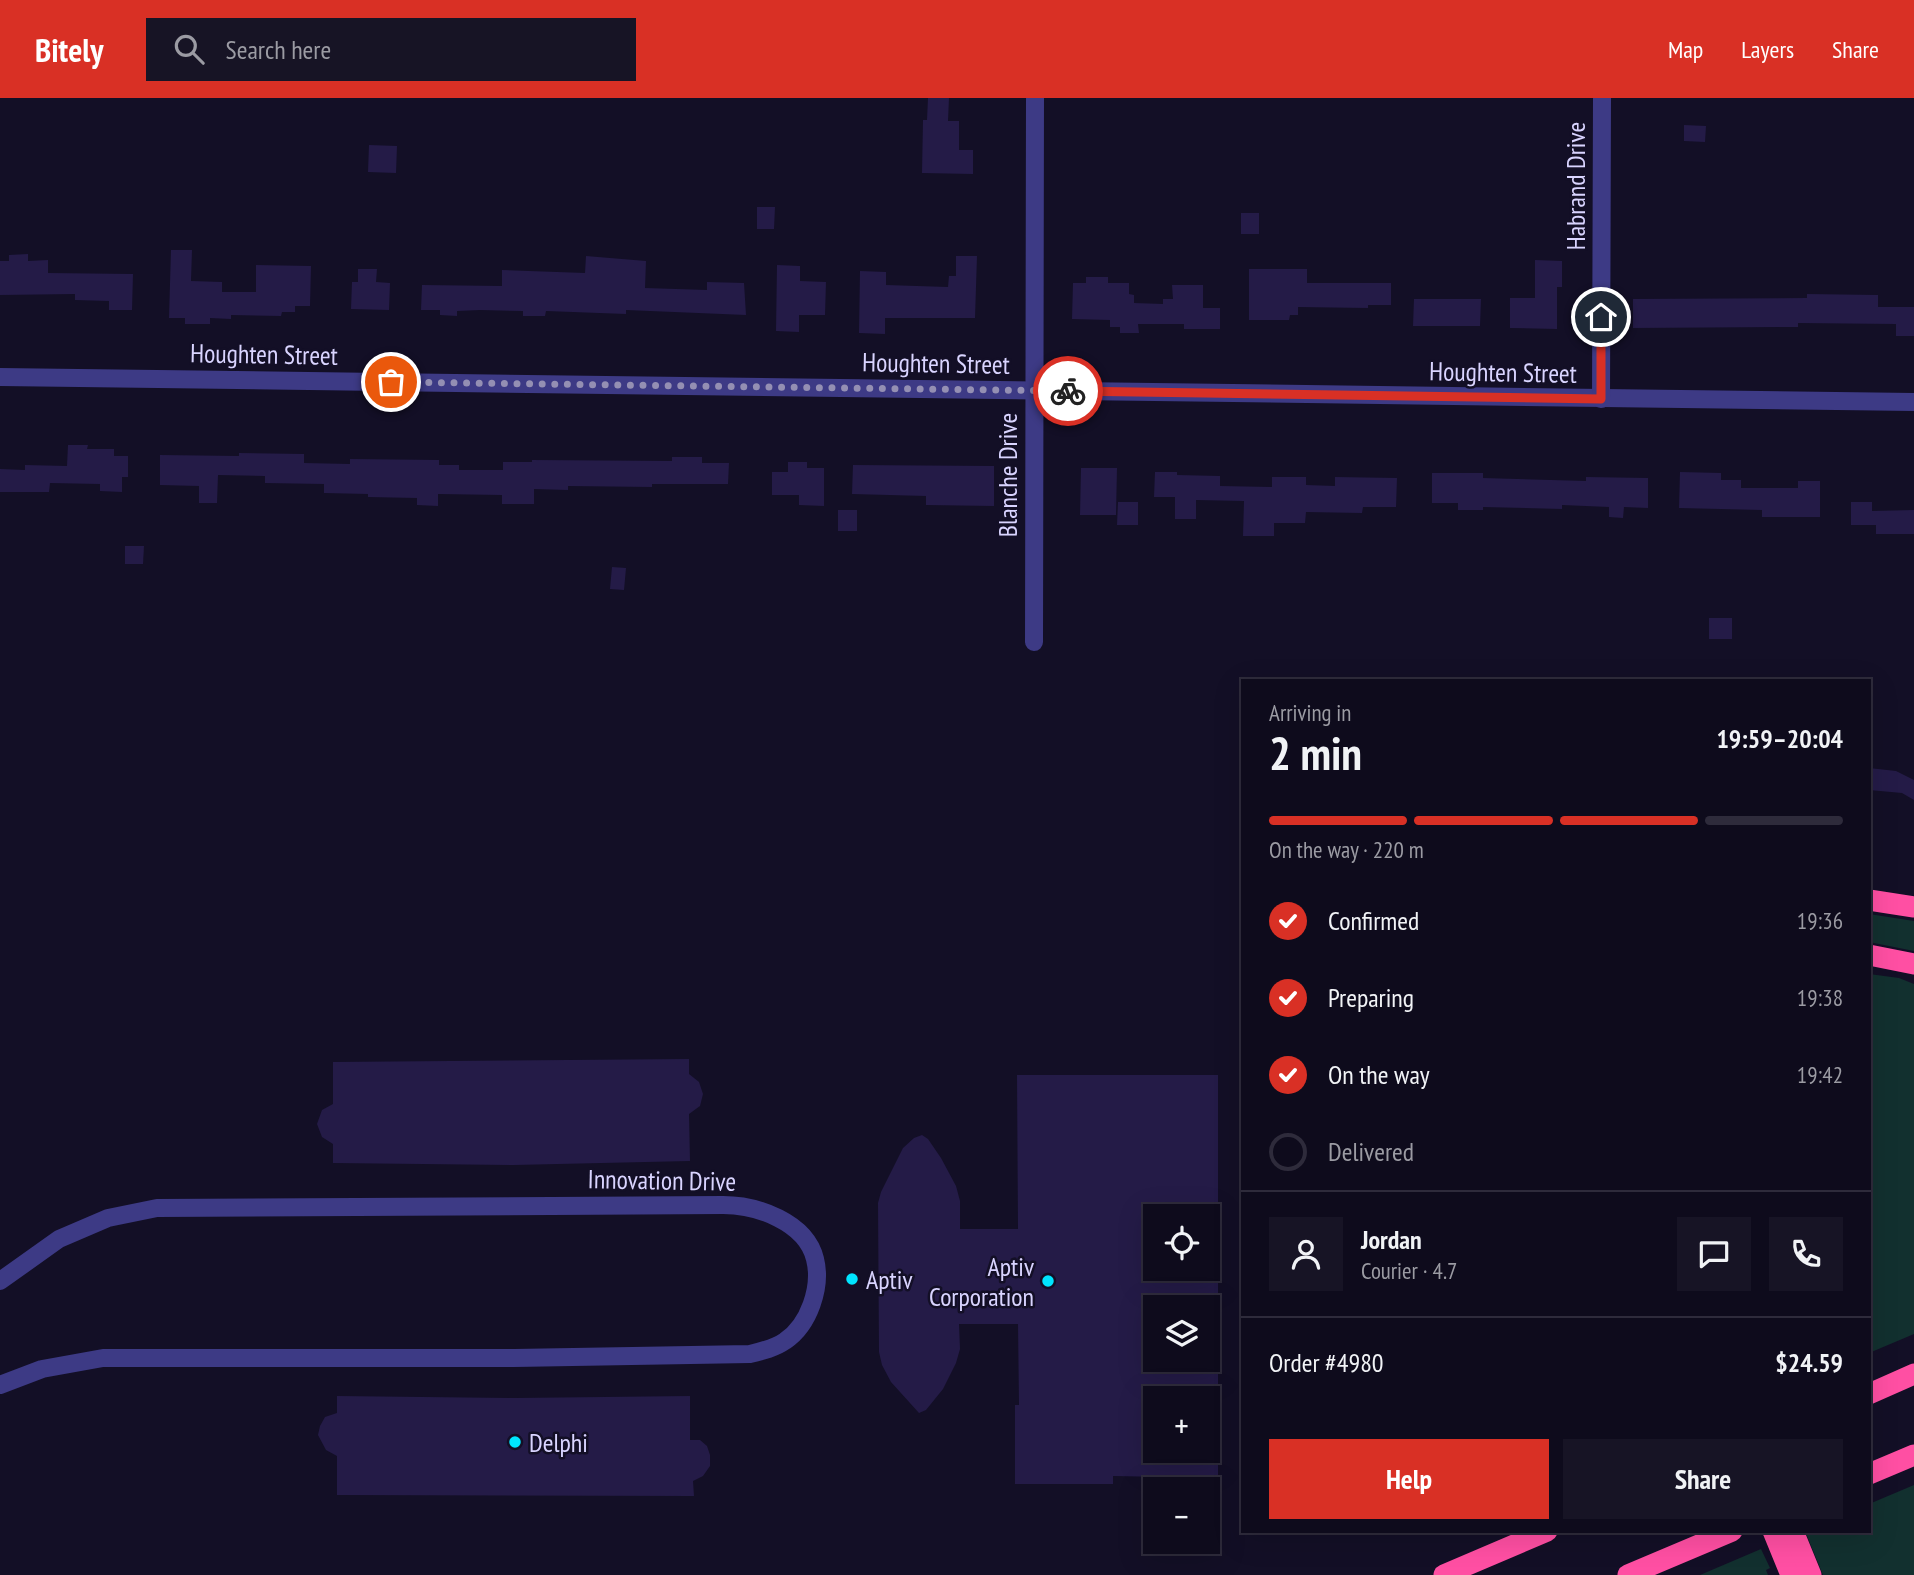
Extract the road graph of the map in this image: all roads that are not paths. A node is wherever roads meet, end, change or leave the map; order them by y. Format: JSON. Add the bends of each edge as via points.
{"nodes":[{"id":1,"x":1035,"y":98,"type":"edge"},
{"id":2,"x":1602,"y":98,"type":"edge"},
{"id":3,"x":0,"y":377,"type":"edge"},
{"id":4,"x":1034,"y":391,"type":"junction"},
{"id":5,"x":1601,"y":399,"type":"junction"},
{"id":6,"x":1914,"y":402,"type":"edge"},
{"id":7,"x":1034,"y":642,"type":"dead end"},
{"id":8,"x":1871,"y":900,"type":"edge"},
{"id":9,"x":1914,"y":906,"type":"edge"},
{"id":10,"x":1871,"y":955,"type":"edge"},
{"id":11,"x":1914,"y":964,"type":"edge"},
{"id":12,"x":0,"y":1280,"type":"edge"},
{"id":13,"x":1914,"y":1374,"type":"edge"},
{"id":14,"x":0,"y":1385,"type":"edge"},
{"id":15,"x":1871,"y":1393,"type":"edge"},
{"id":16,"x":1914,"y":1455,"type":"edge"},
{"id":17,"x":1871,"y":1473,"type":"edge"},
{"id":18,"x":1542,"y":1533,"type":"edge"},
{"id":19,"x":1727,"y":1533,"type":"edge"},
{"id":20,"x":1774,"y":1533,"type":"edge"},
{"id":21,"x":1793,"y":1533,"type":"edge"},
{"id":22,"x":1799,"y":1572,"type":"edge"},
{"id":23,"x":1444,"y":1575,"type":"edge"},
{"id":24,"x":1628,"y":1575,"type":"edge"}],
"edges":[{"from":1,"to":4,"type":"street","name":"Blanche Drive"},
{"from":2,"to":5,"type":"street","name":"Habrand Drive"},
{"from":3,"to":4,"type":"street","name":"Houghten Street"},
{"from":4,"to":5,"type":"street","name":"Houghten Street"},
{"from":4,"to":7,"type":"street","name":"Blanche Drive"},
{"from":5,"to":6,"type":"street","name":"Houghten Street"},
{"from":8,"to":9,"type":"highway"},
{"from":10,"to":11,"type":"highway"},
{"from":12,"to":14,"type":"street","name":"Innovation Drive","via":[[59,1239],[108,1218],[157,1208],[723,1205],[758,1209],[792,1227],[815,1257],[817,1278],[809,1311],[799,1328],[787,1340],[750,1354],[103,1358],[42,1369]]},
{"from":13,"to":15,"type":"highway"},
{"from":16,"to":17,"type":"highway"},
{"from":18,"to":23,"type":"highway"},
{"from":19,"to":24,"type":"highway"},
{"from":20,"to":22,"type":"highway"},
{"from":21,"to":22,"type":"highway"}]}
